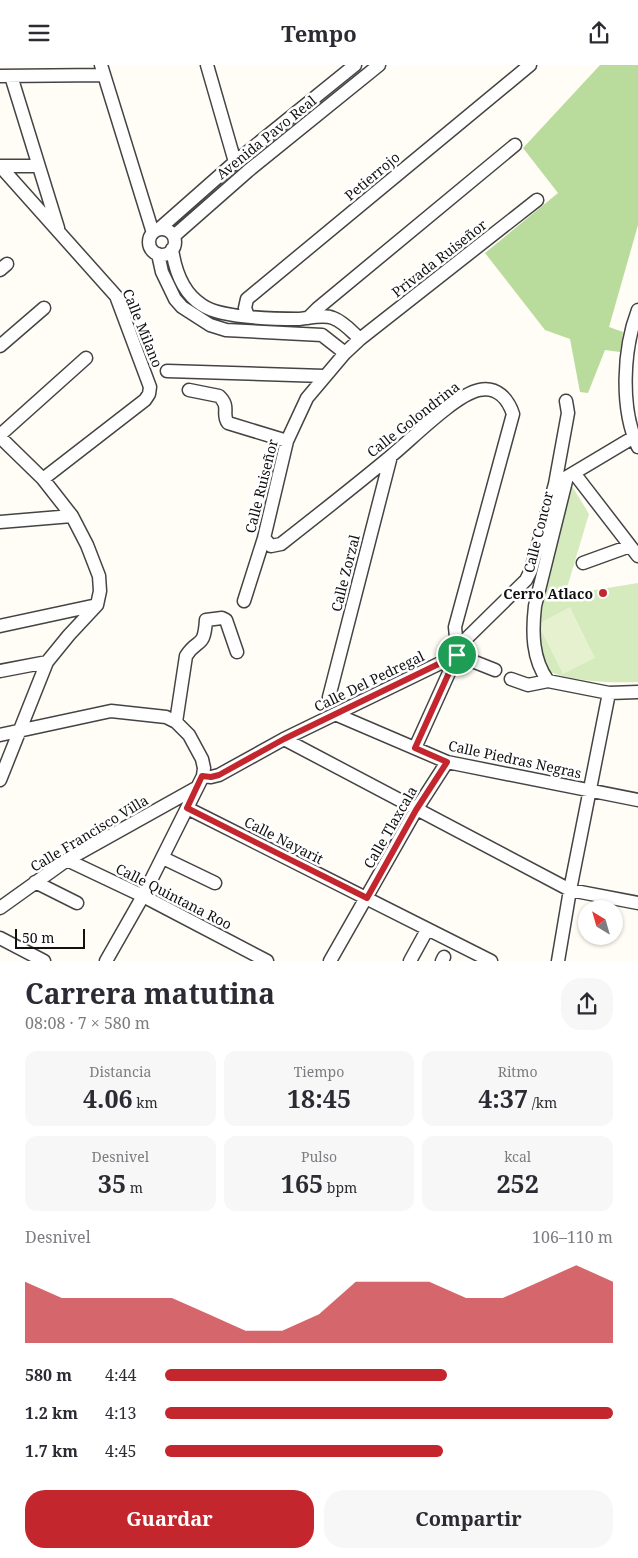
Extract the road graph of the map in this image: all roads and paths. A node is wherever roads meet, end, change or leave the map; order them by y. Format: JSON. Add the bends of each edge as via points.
{"nodes":[{"id":1,"x":207,"y":65,"type":"edge"},
{"id":2,"x":355,"y":65,"type":"edge"},
{"id":3,"x":379,"y":65,"type":"edge"},
{"id":4,"x":530,"y":65,"type":"edge"},
{"id":5,"x":102,"y":70,"type":"edge"},
{"id":6,"x":5,"y":76,"type":"edge"},
{"id":7,"x":515,"y":145,"type":"dead end"},
{"id":8,"x":235,"y":162,"type":"junction"},
{"id":9,"x":0,"y":166,"type":"edge"},
{"id":10,"x":38,"y":166,"type":"junction"},
{"id":11,"x":537,"y":199,"type":"dead end"},
{"id":12,"x":156,"y":231,"type":"junction"},
{"id":13,"x":60,"y":233,"type":"junction"},
{"id":14,"x":174,"y":236,"type":"junction"},
{"id":15,"x":172,"y":249,"type":"junction"},
{"id":16,"x":158,"y":254,"type":"junction"},
{"id":17,"x":44,"y":308,"type":"dead end"},
{"id":18,"x":638,"y":310,"type":"edge"},
{"id":19,"x":248,"y":316,"type":"junction"},
{"id":20,"x":308,"y":318,"type":"junction"},
{"id":21,"x":360,"y":339,"type":"junction"},
{"id":22,"x":0,"y":346,"type":"edge"},
{"id":23,"x":345,"y":353,"type":"junction"},
{"id":24,"x":86,"y":358,"type":"dead end"},
{"id":25,"x":167,"y":371,"type":"dead end"},
{"id":26,"x":324,"y":376,"type":"junction"},
{"id":27,"x":189,"y":390,"type":"dead end"},
{"id":28,"x":566,"y":401,"type":"dead end"},
{"id":29,"x":634,"y":421,"type":"edge"},
{"id":30,"x":0,"y":436,"type":"edge"},
{"id":31,"x":287,"y":441,"type":"junction"},
{"id":32,"x":636,"y":442,"type":"edge"},
{"id":33,"x":391,"y":456,"type":"junction"},
{"id":34,"x":571,"y":475,"type":"junction"},
{"id":35,"x":43,"y":479,"type":"junction"},
{"id":36,"x":555,"y":484,"type":"junction"},
{"id":37,"x":72,"y":516,"type":"junction"},
{"id":38,"x":2,"y":520,"type":"edge"},
{"id":39,"x":264,"y":538,"type":"junction"},
{"id":40,"x":634,"y":551,"type":"edge"},
{"id":41,"x":583,"y":563,"type":"dead end"},
{"id":42,"x":244,"y":601,"type":"dead end"},
{"id":43,"x":97,"y":605,"type":"junction"},
{"id":44,"x":0,"y":627,"type":"edge"},
{"id":45,"x":458,"y":641,"type":"junction"},
{"id":46,"x":237,"y":652,"type":"dead end"},
{"id":47,"x":457,"y":655,"type":"junction"},
{"id":48,"x":47,"y":663,"type":"junction"},
{"id":49,"x":495,"y":670,"type":"dead end"},
{"id":50,"x":0,"y":671,"type":"edge"},
{"id":51,"x":510,"y":679,"type":"dead end"},
{"id":52,"x":548,"y":681,"type":"junction"},
{"id":53,"x":638,"y":692,"type":"edge"},
{"id":54,"x":608,"y":693,"type":"junction"},
{"id":55,"x":329,"y":697,"type":"dead end"},
{"id":56,"x":335,"y":713,"type":"junction"},
{"id":57,"x":176,"y":722,"type":"junction"},
{"id":58,"x":21,"y":731,"type":"junction"},
{"id":59,"x":0,"y":735,"type":"edge"},
{"id":60,"x":284,"y":739,"type":"junction"},
{"id":61,"x":415,"y":748,"type":"junction"},
{"id":62,"x":447,"y":762,"type":"junction"},
{"id":63,"x":202,"y":776,"type":"junction"},
{"id":64,"x":0,"y":780,"type":"edge"},
{"id":65,"x":196,"y":788,"type":"junction"},
{"id":66,"x":590,"y":791,"type":"junction"},
{"id":67,"x":638,"y":800,"type":"edge"},
{"id":68,"x":187,"y":808,"type":"junction"},
{"id":69,"x":416,"y":810,"type":"junction"},
{"id":70,"x":163,"y":859,"type":"junction"},
{"id":71,"x":67,"y":861,"type":"junction"},
{"id":72,"x":35,"y":882,"type":"junction"},
{"id":73,"x":214,"y":883,"type":"dead end"},
{"id":74,"x":570,"y":890,"type":"junction"},
{"id":75,"x":143,"y":896,"type":"junction"},
{"id":76,"x":367,"y":898,"type":"junction"},
{"id":77,"x":77,"y":903,"type":"dead end"},
{"id":78,"x":638,"y":903,"type":"edge"},
{"id":79,"x":0,"y":908,"type":"edge"},
{"id":80,"x":427,"y":930,"type":"junction"},
{"id":81,"x":0,"y":938,"type":"edge"},
{"id":82,"x":44,"y":961,"type":"edge"},
{"id":83,"x":106,"y":961,"type":"edge"},
{"id":84,"x":268,"y":961,"type":"edge"},
{"id":85,"x":330,"y":961,"type":"edge"},
{"id":86,"x":410,"y":961,"type":"edge"},
{"id":87,"x":491,"y":961,"type":"edge"},
{"id":88,"x":558,"y":961,"type":"edge"}],
"edges":[{"from":1,"to":8,"type":"street"},
{"from":2,"to":8,"type":"street","name":"Avenida Pavo Real"},
{"from":3,"to":14,"type":"street","name":"Avenida Pavo Real","via":[[248,171]]},
{"from":4,"to":19,"type":"street","name":"Petierrojo","via":[[247,299],[245,308]]},
{"from":5,"to":6,"type":"street"},
{"from":5,"to":12,"type":"street"},
{"from":6,"to":10,"type":"street","name":"Calle Milano"},
{"from":7,"to":20,"type":"street"},
{"from":8,"to":12,"type":"street","name":"Avenida Pavo Real"},
{"from":9,"to":10,"type":"street"},
{"from":9,"to":13,"type":"street","name":"Calle Milano"},
{"from":10,"to":13,"type":"street","name":"Calle Milano"},
{"from":11,"to":21,"type":"street","name":"Privada Ruiseñor"},
{"from":12,"to":14,"type":"street","via":[[168,230]]},
{"from":12,"to":16,"type":"street","via":[[149,242]]},
{"from":13,"to":35,"type":"street","name":"Calle Milano","via":[[116,296],[150,387],[145,400]]},
{"from":14,"to":15,"type":"street"},
{"from":15,"to":16,"type":"street","via":[[163,255]]},
{"from":15,"to":19,"type":"street","via":[[183,284],[201,305],[213,311]]},
{"from":16,"to":23,"type":"street","via":[[162,272],[175,299],[210,325],[226,330],[322,335]]},
{"from":17,"to":22,"type":"street"},
{"from":18,"to":29,"type":"street","via":[[626,367],[627,405]]},
{"from":19,"to":20,"type":"street"},
{"from":20,"to":21,"type":"street","via":[[331,317]]},
{"from":21,"to":23,"type":"street","name":"Calle Ruiseñor"},
{"from":23,"to":26,"type":"street","name":"Calle Ruiseñor"},
{"from":24,"to":30,"type":"street"},
{"from":25,"to":26,"type":"street"},
{"from":26,"to":31,"type":"street","name":"Calle Ruiseñor","via":[[307,398]]},
{"from":27,"to":31,"type":"street","via":[[219,396],[227,409],[226,421]]},
{"from":28,"to":36,"type":"street","via":[[568,413]]},
{"from":29,"to":32,"type":"street"},
{"from":30,"to":35,"type":"street"},
{"from":31,"to":39,"type":"street","name":"Calle Ruiseñor"},
{"from":32,"to":34,"type":"street"},
{"from":33,"to":39,"type":"street","name":"Calle Golondrina","via":[[281,544],[271,546]]},
{"from":33,"to":45,"type":"street","name":"Calle Golondrina","via":[[470,392],[481,389],[499,393],[510,405],[513,414],[455,627]]},
{"from":33,"to":55,"type":"street","name":"Calle Zorzal"},
{"from":34,"to":36,"type":"street"},
{"from":34,"to":40,"type":"street"},
{"from":34,"to":52,"type":"street","name":"Calle Concor","via":[[533,621],[537,660]]},
{"from":35,"to":37,"type":"street"},
{"from":36,"to":45,"type":"street","via":[[529,575],[466,639]]},
{"from":37,"to":38,"type":"street"},
{"from":37,"to":43,"type":"street","via":[[99,576]]},
{"from":39,"to":42,"type":"street","name":"Calle Ruiseñor"},
{"from":40,"to":41,"type":"street"},
{"from":43,"to":44,"type":"street"},
{"from":43,"to":48,"type":"street"},
{"from":45,"to":47,"type":"street","name":"Calle Golondrina"},
{"from":46,"to":57,"type":"street","via":[[226,619],[206,621],[203,641],[186,656]]},
{"from":47,"to":49,"type":"street"},
{"from":47,"to":56,"type":"street","name":"Calle Del Pedregal"},
{"from":47,"to":61,"type":"street","name":"Calle Golondrina"},
{"from":48,"to":50,"type":"street"},
{"from":48,"to":58,"type":"street"},
{"from":51,"to":52,"type":"street","via":[[528,685]]},
{"from":52,"to":54,"type":"street"},
{"from":53,"to":54,"type":"street"},
{"from":54,"to":66,"type":"street"},
{"from":56,"to":60,"type":"street","name":"Calle Del Pedregal"},
{"from":56,"to":61,"type":"street","name":"Calle Piedras Negras"},
{"from":57,"to":58,"type":"street","via":[[166,717],[111,711]]},
{"from":57,"to":63,"type":"street","via":[[196,746],[204,768]]},
{"from":58,"to":59,"type":"street"},
{"from":58,"to":64,"type":"street"},
{"from":60,"to":63,"type":"street","name":"Calle Del Pedregal","via":[[219,775]]},
{"from":60,"to":69,"type":"street"},
{"from":61,"to":62,"type":"street","name":"Calle Piedras Negras"},
{"from":62,"to":66,"type":"street","name":"Calle Piedras Negras"},
{"from":62,"to":69,"type":"street","name":"Calle Tlaxcala"},
{"from":63,"to":65,"type":"street"},
{"from":65,"to":68,"type":"street"},
{"from":65,"to":71,"type":"street","name":"Calle Francisco Villa"},
{"from":66,"to":67,"type":"street","name":"Calle Piedras Negras"},
{"from":66,"to":74,"type":"street"},
{"from":68,"to":70,"type":"street"},
{"from":68,"to":76,"type":"street","name":"Calle Nayarit"},
{"from":69,"to":74,"type":"street"},
{"from":69,"to":76,"type":"street","name":"Calle Tlaxcala"},
{"from":70,"to":73,"type":"street"},
{"from":70,"to":75,"type":"street"},
{"from":71,"to":72,"type":"street","name":"Calle Francisco Villa"},
{"from":71,"to":75,"type":"street","name":"Calle Quintana Roo"},
{"from":72,"to":77,"type":"street"},
{"from":72,"to":79,"type":"street","name":"Calle Francisco Villa"},
{"from":74,"to":78,"type":"street"},
{"from":74,"to":88,"type":"street"},
{"from":75,"to":83,"type":"street"},
{"from":75,"to":84,"type":"street","name":"Calle Quintana Roo"},
{"from":76,"to":80,"type":"street","name":"Calle Nayarit"},
{"from":76,"to":85,"type":"street","name":"Calle Tlaxcala"},
{"from":80,"to":86,"type":"street"},
{"from":80,"to":87,"type":"street","name":"Calle Nayarit"},
{"from":81,"to":82,"type":"street"}]}
